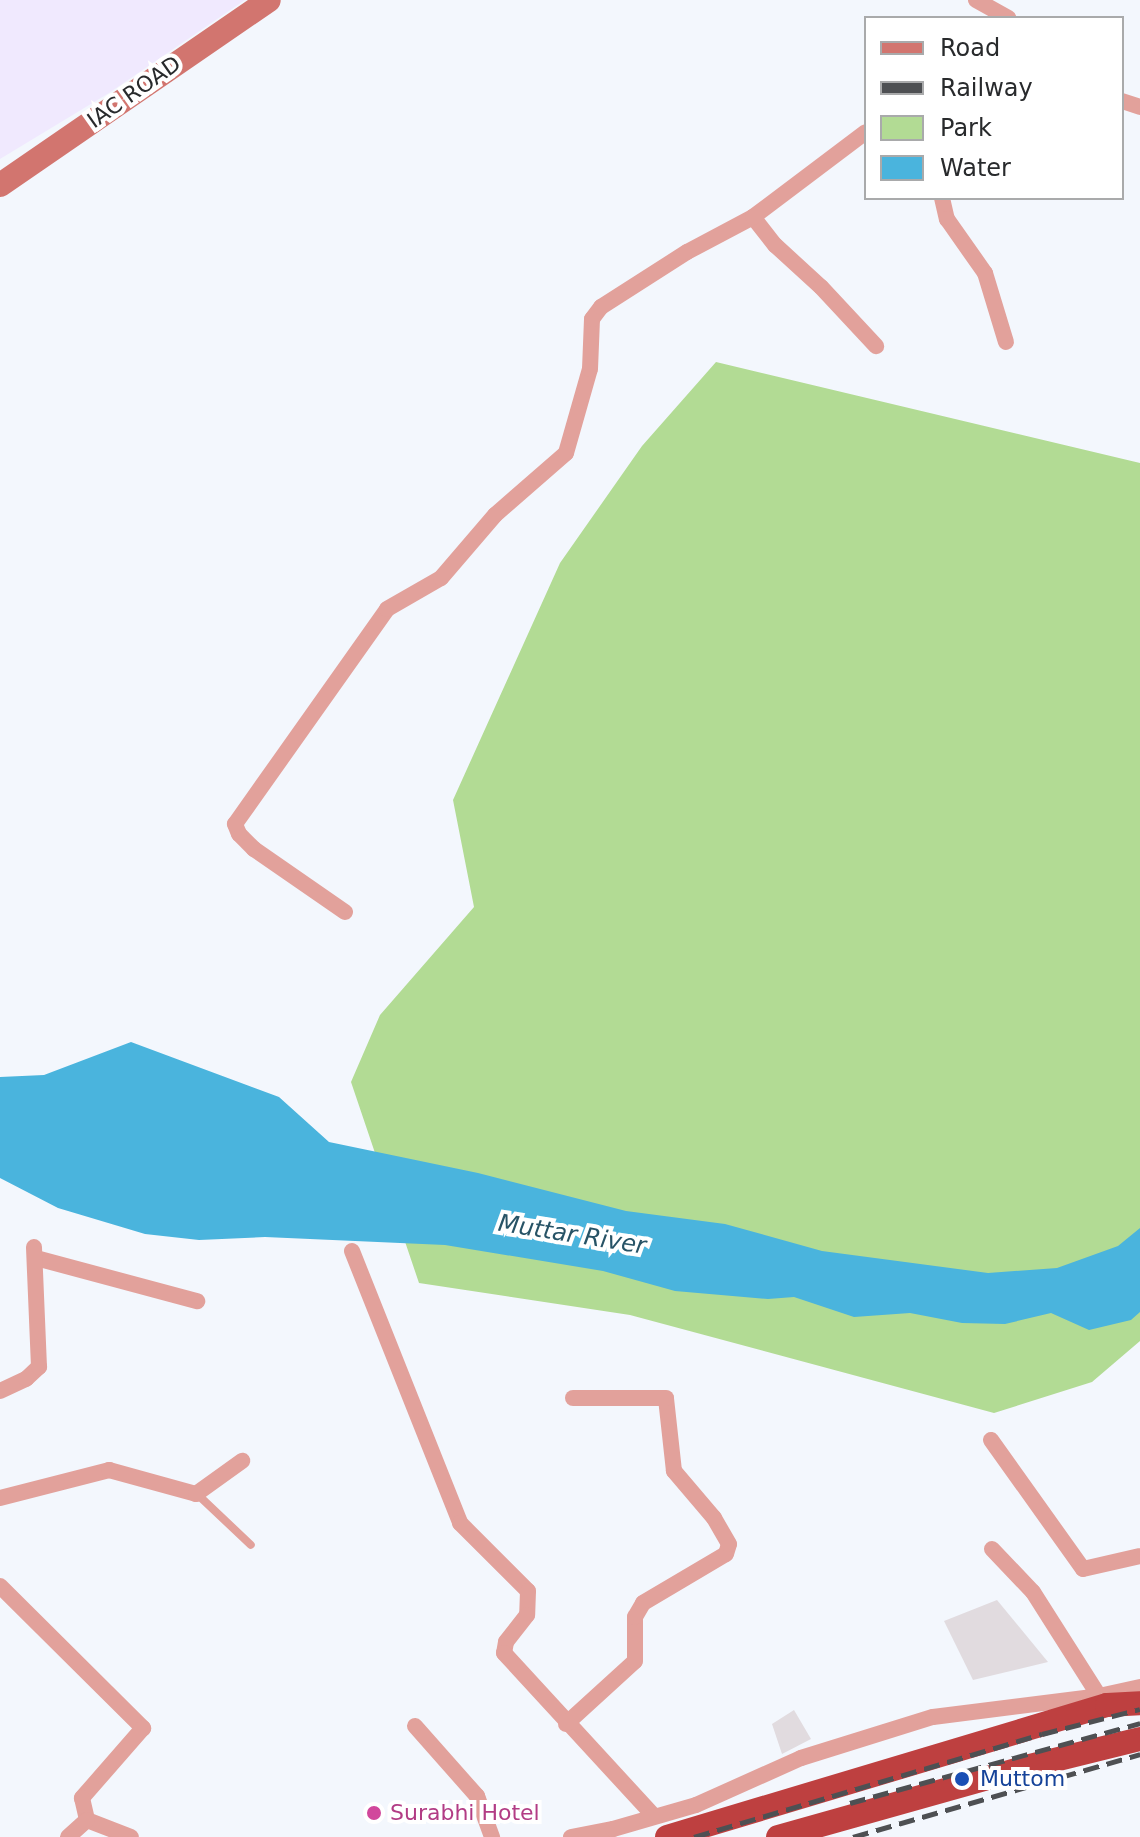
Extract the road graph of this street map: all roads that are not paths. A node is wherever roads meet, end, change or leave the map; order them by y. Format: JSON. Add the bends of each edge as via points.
{"nodes":[{"id":1,"x":269,"y":0,"type":"edge"},
{"id":2,"x":976,"y":0,"type":"edge"},
{"id":3,"x":1005,"y":16,"type":"edge"},
{"id":4,"x":864,"y":134,"type":"edge"},
{"id":5,"x":0,"y":185,"type":"edge"},
{"id":6,"x":942,"y":200,"type":"edge"},
{"id":7,"x":753,"y":217,"type":"junction"},
{"id":8,"x":1006,"y":342,"type":"dead end"},
{"id":9,"x":876,"y":346,"type":"dead end"},
{"id":10,"x":345,"y":912,"type":"dead end"},
{"id":11,"x":352,"y":1251,"type":"dead end"},
{"id":12,"x":197,"y":1301,"type":"dead end"},
{"id":13,"x":0,"y":1391,"type":"edge"},
{"id":14,"x":573,"y":1398,"type":"dead end"},
{"id":15,"x":991,"y":1440,"type":"dead end"},
{"id":16,"x":242,"y":1461,"type":"dead end"},
{"id":17,"x":196,"y":1494,"type":"junction"},
{"id":18,"x":0,"y":1498,"type":"edge"},
{"id":19,"x":251,"y":1545,"type":"dead end"},
{"id":20,"x":992,"y":1549,"type":"dead end"},
{"id":21,"x":1140,"y":1556,"type":"edge"},
{"id":22,"x":0,"y":1586,"type":"edge"},
{"id":23,"x":1140,"y":1687,"type":"edge"},
{"id":24,"x":1099,"y":1696,"type":"junction"},
{"id":25,"x":1140,"y":1703,"type":"edge"},
{"id":26,"x":566,"y":1724,"type":"junction"},
{"id":27,"x":415,"y":1726,"type":"dead end"},
{"id":28,"x":1140,"y":1739,"type":"edge"},
{"id":29,"x":654,"y":1816,"type":"junction"},
{"id":30,"x":87,"y":1820,"type":"junction"},
{"id":31,"x":68,"y":1837,"type":"edge"},
{"id":32,"x":131,"y":1837,"type":"edge"},
{"id":33,"x":492,"y":1837,"type":"edge"},
{"id":34,"x":571,"y":1837,"type":"edge"},
{"id":35,"x":667,"y":1837,"type":"edge"},
{"id":36,"x":778,"y":1837,"type":"edge"}],
"edges":[{"from":1,"to":5,"type":"main road","name":"IAC ROAD"},
{"from":2,"to":3,"type":"street"},
{"from":4,"to":7,"type":"street"},
{"from":6,"to":8,"type":"street","via":[[947,219],[985,273]]},
{"from":7,"to":9,"type":"street"},
{"from":7,"to":10,"type":"street","via":[[601,307],[592,319],[590,369],[566,453],[495,515],[441,578],[387,609],[235,824],[254,849]]},
{"from":11,"to":26,"type":"street","via":[[460,1523],[528,1591],[527,1615],[504,1653]]},
{"from":12,"to":13,"type":"street","via":[[35,1252],[39,1367]]},
{"from":14,"to":26,"type":"street","via":[[666,1398],[674,1471],[729,1544],[726,1554],[643,1603],[635,1617],[635,1661]]},
{"from":15,"to":21,"type":"street","via":[[1083,1569]]},
{"from":16,"to":17,"type":"street"},
{"from":17,"to":18,"type":"street","via":[[109,1470]]},
{"from":17,"to":19,"type":"lane"},
{"from":20,"to":24,"type":"street","via":[[1033,1592]]},
{"from":22,"to":30,"type":"street","via":[[143,1728],[82,1798]]},
{"from":23,"to":24,"type":"street"},
{"from":24,"to":29,"type":"street","via":[[933,1717],[801,1758],[696,1805]]},
{"from":25,"to":35,"type":"highway","via":[[1107,1705]]},
{"from":26,"to":29,"type":"street"},
{"from":27,"to":33,"type":"street","via":[[477,1796]]},
{"from":28,"to":36,"type":"highway"},
{"from":29,"to":34,"type":"street"},
{"from":30,"to":31,"type":"street"},
{"from":30,"to":32,"type":"street"}]}
